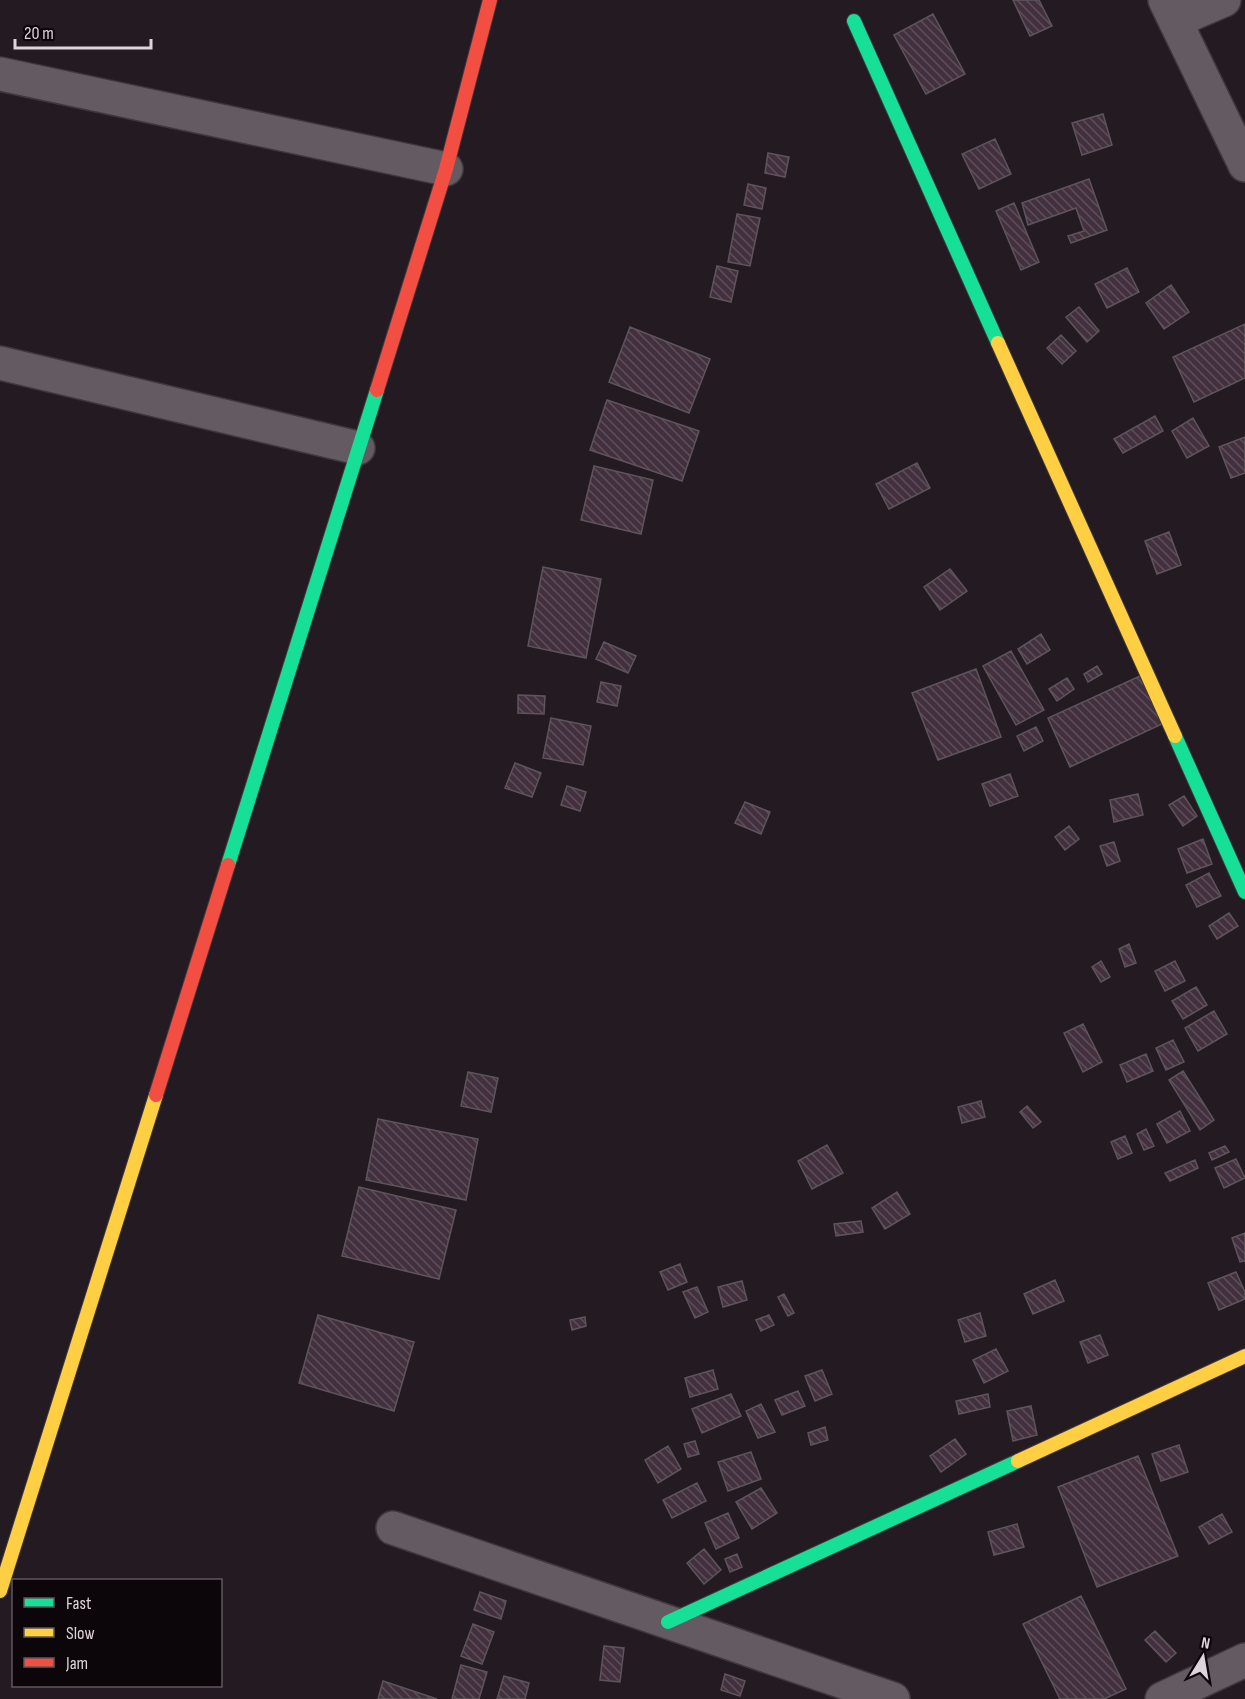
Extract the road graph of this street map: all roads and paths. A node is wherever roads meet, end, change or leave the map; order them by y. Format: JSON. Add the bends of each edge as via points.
{"nodes":[{"id":1,"x":490,"y":0,"type":"edge"},
{"id":2,"x":1224,"y":0,"type":"edge"},
{"id":3,"x":1170,"y":11,"type":"edge"},
{"id":4,"x":854,"y":21,"type":"dead end"},
{"id":5,"x":0,"y":74,"type":"edge"},
{"id":6,"x":1245,"y":165,"type":"edge"},
{"id":7,"x":446,"y":170,"type":"junction"},
{"id":8,"x":0,"y":363,"type":"edge"},
{"id":9,"x":358,"y":448,"type":"junction"},
{"id":10,"x":1245,"y":892,"type":"edge"},
{"id":11,"x":1245,"y":1356,"type":"edge"},
{"id":12,"x":393,"y":1528,"type":"dead end"},
{"id":13,"x":0,"y":1591,"type":"edge"},
{"id":14,"x":668,"y":1622,"type":"junction"},
{"id":15,"x":1245,"y":1660,"type":"edge"},
{"id":16,"x":893,"y":1699,"type":"edge"},
{"id":17,"x":1162,"y":1699,"type":"edge"}],
"edges":[{"from":1,"to":7,"type":"street"},
{"from":2,"to":3,"type":"street"},
{"from":3,"to":6,"type":"street"},
{"from":4,"to":10,"type":"street"},
{"from":5,"to":7,"type":"street"},
{"from":7,"to":9,"type":"street"},
{"from":8,"to":9,"type":"street"},
{"from":9,"to":13,"type":"street"},
{"from":11,"to":14,"type":"street"},
{"from":12,"to":14,"type":"street"},
{"from":14,"to":16,"type":"street"},
{"from":15,"to":17,"type":"street"}]}
